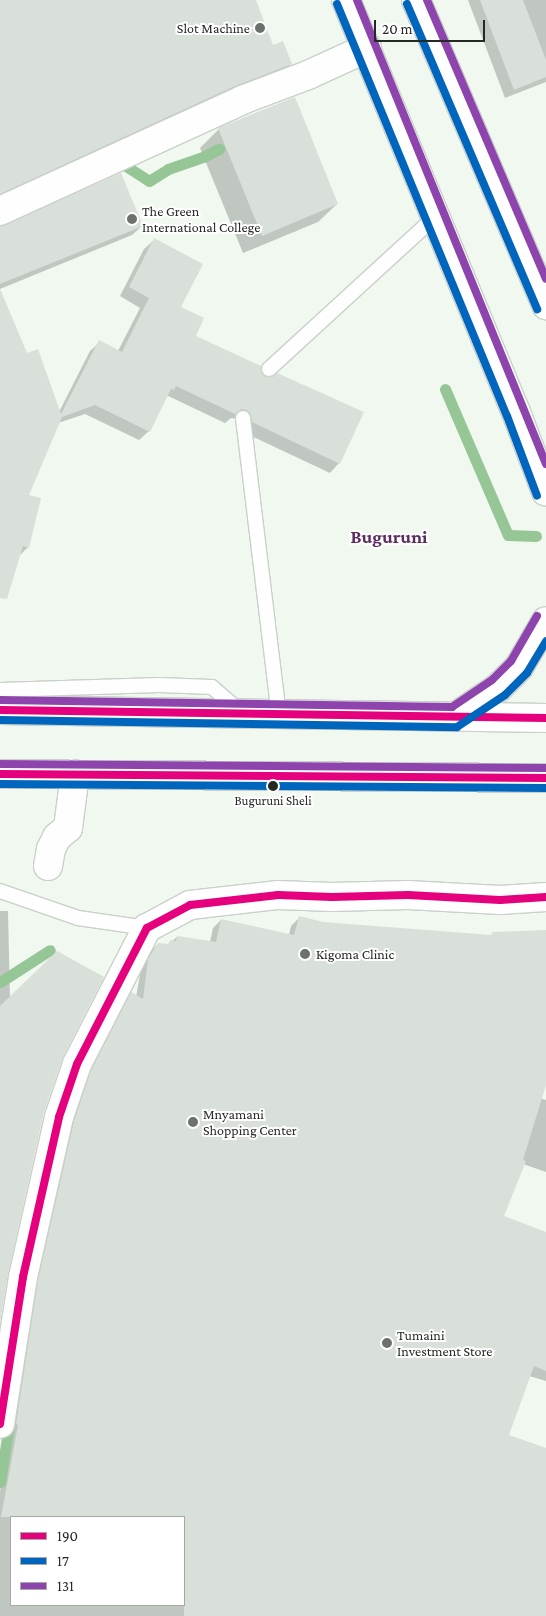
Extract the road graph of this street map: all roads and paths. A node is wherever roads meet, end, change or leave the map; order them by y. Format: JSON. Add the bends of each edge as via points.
{"nodes":[{"id":1,"x":346,"y":0,"type":"edge"},
{"id":2,"x":416,"y":0,"type":"edge"},
{"id":3,"x":367,"y":48,"type":"junction"},
{"id":4,"x":0,"y":211,"type":"edge"},
{"id":5,"x":436,"y":216,"type":"junction"},
{"id":6,"x":546,"y":305,"type":"edge"},
{"id":7,"x":269,"y":369,"type":"dead end"},
{"id":8,"x":244,"y":418,"type":"dead end"},
{"id":9,"x":546,"y":492,"type":"edge"},
{"id":10,"x":546,"y":621,"type":"edge"},
{"id":11,"x":0,"y":690,"type":"edge"},
{"id":12,"x":0,"y":710,"type":"edge"},
{"id":13,"x":243,"y":714,"type":"junction"},
{"id":14,"x":279,"y":714,"type":"junction"},
{"id":15,"x":455,"y":717,"type":"junction"},
{"id":16,"x":546,"y":718,"type":"edge"},
{"id":17,"x":0,"y":774,"type":"edge"},
{"id":18,"x":75,"y":774,"type":"junction"},
{"id":19,"x":546,"y":778,"type":"edge"},
{"id":20,"x":48,"y":866,"type":"dead end"},
{"id":21,"x":0,"y":891,"type":"edge"},
{"id":22,"x":546,"y":897,"type":"edge"},
{"id":23,"x":147,"y":928,"type":"junction"},
{"id":24,"x":0,"y":1424,"type":"edge"}],
"edges":[{"from":1,"to":3,"type":"main road"},
{"from":2,"to":6,"type":"main road"},
{"from":3,"to":4,"type":"main road","via":[[242,100]]},
{"from":3,"to":5,"type":"main road"},
{"from":5,"to":7,"type":"lane"},
{"from":5,"to":9,"type":"main road"},
{"from":8,"to":14,"type":"lane"},
{"from":10,"to":15,"type":"main road","via":[[519,667],[498,688]]},
{"from":11,"to":13,"type":"lane","via":[[159,685],[212,687]]},
{"from":12,"to":13,"type":"main road"},
{"from":13,"to":14,"type":"main road"},
{"from":14,"to":15,"type":"main road"},
{"from":15,"to":16,"type":"main road"},
{"from":17,"to":18,"type":"main road"},
{"from":18,"to":19,"type":"main road"},
{"from":18,"to":20,"type":"main road","via":[[68,828],[57,836]]},
{"from":21,"to":23,"type":"lane","via":[[78,918]]},
{"from":22,"to":23,"type":"main road","via":[[500,900],[408,895],[278,895],[190,905]]},
{"from":23,"to":24,"type":"main road","via":[[77,1064],[59,1117],[23,1277]]}]}
